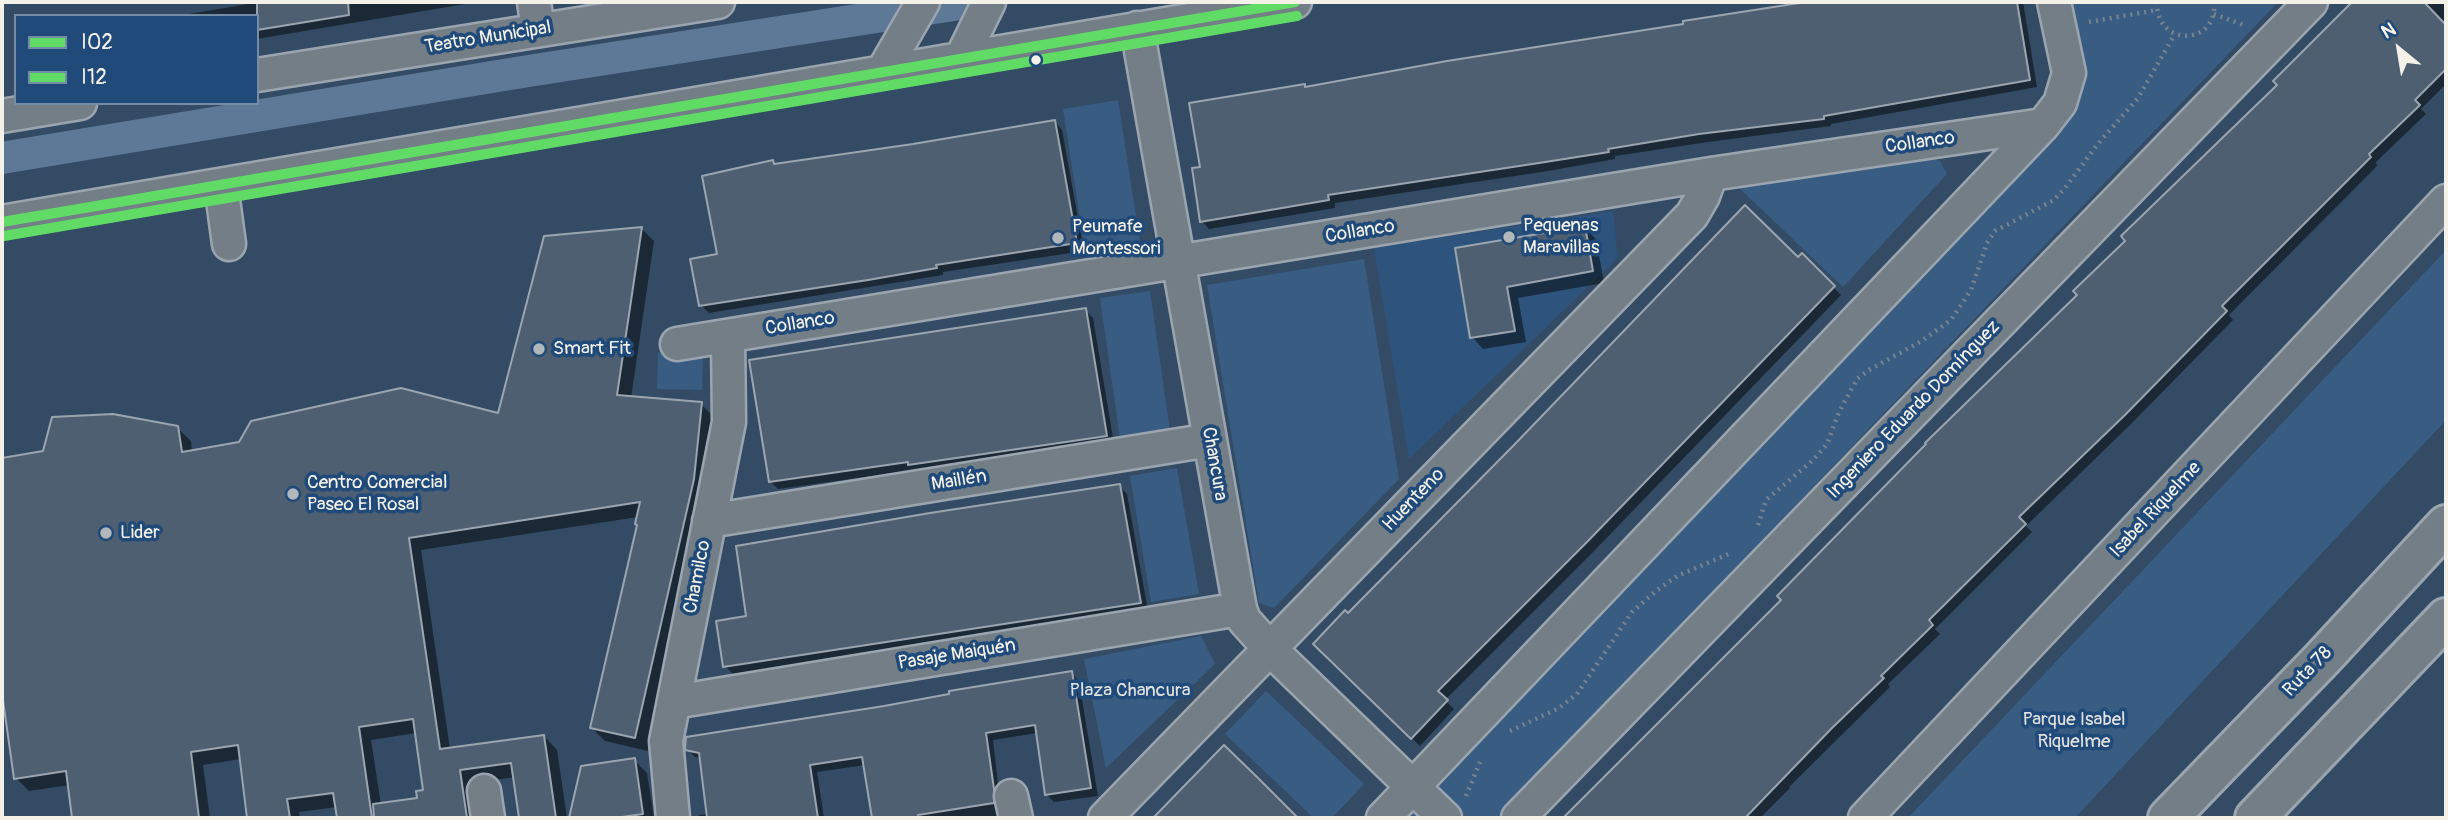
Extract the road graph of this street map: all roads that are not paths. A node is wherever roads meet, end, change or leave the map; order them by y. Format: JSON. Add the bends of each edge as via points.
{"nodes":[{"id":1,"x":718,"y":2,"type":"edge"},
{"id":2,"x":923,"y":2,"type":"edge"},
{"id":3,"x":989,"y":2,"type":"edge"},
{"id":4,"x":1295,"y":2,"type":"edge"},
{"id":5,"x":2311,"y":2,"type":"edge"},
{"id":6,"x":2056,"y":13,"type":"edge"},
{"id":7,"x":536,"y":16,"type":"edge"},
{"id":8,"x":1137,"y":28,"type":"junction"},
{"id":9,"x":965,"y":52,"type":"junction"},
{"id":10,"x":883,"y":71,"type":"junction"},
{"id":11,"x":259,"y":75,"type":"edge"},
{"id":12,"x":68,"y":105,"type":"edge"},
{"id":13,"x":2,"y":116,"type":"edge"},
{"id":14,"x":2043,"y":125,"type":"junction"},
{"id":15,"x":1711,"y":174,"type":"junction"},
{"id":16,"x":221,"y":185,"type":"junction"},
{"id":17,"x":2446,"y":201,"type":"edge"},
{"id":18,"x":2,"y":222,"type":"edge"},
{"id":19,"x":229,"y":244,"type":"dead end"},
{"id":20,"x":1178,"y":262,"type":"junction"},
{"id":21,"x":728,"y":336,"type":"junction"},
{"id":22,"x":677,"y":344,"type":"dead end"},
{"id":23,"x":1210,"y":440,"type":"junction"},
{"id":24,"x":709,"y":521,"type":"junction"},
{"id":25,"x":2446,"y":524,"type":"edge"},
{"id":26,"x":1240,"y":609,"type":"junction"},
{"id":27,"x":2446,"y":618,"type":"edge"},
{"id":28,"x":1270,"y":649,"type":"junction"},
{"id":29,"x":674,"y":702,"type":"junction"},
{"id":30,"x":1414,"y":788,"type":"junction"},
{"id":31,"x":1453,"y":810,"type":"edge"},
{"id":32,"x":673,"y":818,"type":"edge"},
{"id":33,"x":1105,"y":818,"type":"edge"},
{"id":34,"x":1383,"y":818,"type":"edge"},
{"id":35,"x":1518,"y":818,"type":"edge"},
{"id":36,"x":1866,"y":818,"type":"edge"},
{"id":37,"x":2168,"y":818,"type":"edge"},
{"id":38,"x":2256,"y":818,"type":"edge"}],
"edges":[{"from":1,"to":7,"type":"street","name":"Teatro Municipal"},
{"from":2,"to":10,"type":"street"},
{"from":3,"to":9,"type":"street"},
{"from":4,"to":8,"type":"street"},
{"from":5,"to":35,"type":"street","name":"Ingeniero Eduardo Domínguez"},
{"from":6,"to":14,"type":"street","via":[[2068,73],[2060,103]]},
{"from":7,"to":11,"type":"street","name":"Teatro Municipal"},
{"from":8,"to":9,"type":"street"},
{"from":8,"to":20,"type":"street","name":"Chancura"},
{"from":9,"to":10,"type":"street"},
{"from":10,"to":16,"type":"street"},
{"from":12,"to":13,"type":"street"},
{"from":14,"to":15,"type":"street","name":"Collanco"},
{"from":14,"to":30,"type":"street"},
{"from":15,"to":20,"type":"street","name":"Collanco"},
{"from":15,"to":28,"type":"street","name":"Huenteno","via":[[1692,215]]},
{"from":16,"to":18,"type":"street"},
{"from":16,"to":19,"type":"street"},
{"from":17,"to":36,"type":"street","name":"Isabel Riquelme"},
{"from":20,"to":21,"type":"street","name":"Collanco"},
{"from":20,"to":23,"type":"street","name":"Chancura"},
{"from":21,"to":22,"type":"street","name":"Collanco"},
{"from":21,"to":24,"type":"street","name":"Chamilco","via":[[729,422]]},
{"from":23,"to":24,"type":"street","name":"Maillén"},
{"from":23,"to":26,"type":"street","name":"Chancura"},
{"from":24,"to":29,"type":"street","name":"Chamilco"},
{"from":25,"to":37,"type":"highway","name":"Ruta 78"},
{"from":26,"to":28,"type":"street","name":"Chancura"},
{"from":26,"to":29,"type":"street","name":"Pasaje Maiquén"},
{"from":27,"to":38,"type":"highway"},
{"from":28,"to":30,"type":"street","name":"Chancura"},
{"from":28,"to":33,"type":"street","name":"Huenteno"},
{"from":29,"to":32,"type":"street","name":"Chamilco","via":[[666,741]]},
{"from":30,"to":31,"type":"street","name":"Chancura"},
{"from":30,"to":34,"type":"street"}]}
